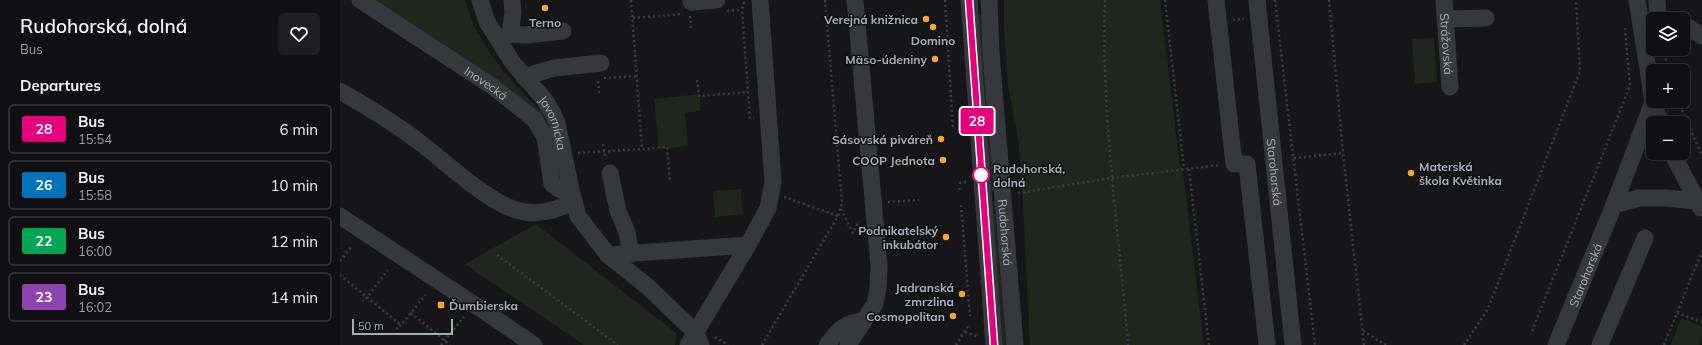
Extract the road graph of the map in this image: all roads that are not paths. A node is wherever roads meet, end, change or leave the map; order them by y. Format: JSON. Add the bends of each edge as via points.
{"nodes":[{"id":1,"x":360,"y":0,"type":"edge"},
{"id":2,"x":480,"y":0,"type":"edge"},
{"id":3,"x":512,"y":0,"type":"edge"},
{"id":4,"x":691,"y":0,"type":"edge"},
{"id":5,"x":717,"y":0,"type":"edge"},
{"id":6,"x":760,"y":0,"type":"edge"},
{"id":7,"x":855,"y":0,"type":"edge"},
{"id":8,"x":969,"y":0,"type":"edge"},
{"id":9,"x":989,"y":0,"type":"edge"},
{"id":10,"x":1216,"y":0,"type":"edge"},
{"id":11,"x":1257,"y":0,"type":"edge"},
{"id":12,"x":1444,"y":0,"type":"edge"},
{"id":13,"x":1637,"y":0,"type":"edge"},
{"id":14,"x":1646,"y":15,"type":"edge"},
{"id":15,"x":1486,"y":18,"type":"dead end"},
{"id":16,"x":1446,"y":19,"type":"junction"},
{"id":17,"x":1690,"y":28,"type":"edge"},
{"id":18,"x":563,"y":31,"type":"dead end"},
{"id":19,"x":1702,"y":36,"type":"edge"},
{"id":20,"x":504,"y":37,"type":"junction"},
{"id":21,"x":601,"y":63,"type":"dead end"},
{"id":22,"x":524,"y":77,"type":"junction"},
{"id":23,"x":1450,"y":87,"type":"dead end"},
{"id":24,"x":340,"y":91,"type":"edge"},
{"id":25,"x":1651,"y":108,"type":"edge"},
{"id":26,"x":1676,"y":160,"type":"edge"},
{"id":27,"x":608,"y":166,"type":"road end"},
{"id":28,"x":573,"y":198,"type":"junction"},
{"id":29,"x":1614,"y":205,"type":"junction"},
{"id":30,"x":1700,"y":206,"type":"edge"},
{"id":31,"x":340,"y":216,"type":"edge"},
{"id":32,"x":1645,"y":238,"type":"dead end"},
{"id":33,"x":748,"y":245,"type":"junction"},
{"id":34,"x":631,"y":254,"type":"junction"},
{"id":35,"x":608,"y":255,"type":"junction"},
{"id":36,"x":864,"y":321,"type":"junction"},
{"id":37,"x":699,"y":339,"type":"edge"},
{"id":38,"x":988,"y":341,"type":"edge"},
{"id":39,"x":528,"y":343,"type":"edge"},
{"id":40,"x":827,"y":345,"type":"edge"},
{"id":41,"x":848,"y":345,"type":"edge"},
{"id":42,"x":1015,"y":345,"type":"edge"},
{"id":43,"x":1267,"y":345,"type":"edge"},
{"id":44,"x":1293,"y":345,"type":"edge"},
{"id":45,"x":1556,"y":345,"type":"edge"},
{"id":46,"x":1600,"y":345,"type":"edge"}],
"edges":[{"from":1,"to":28,"type":"street","name":"Inovecká","via":[[492,86],[534,119],[545,137],[552,184]]},
{"from":2,"to":20,"type":"street","name":"Javornícka","via":[[486,22]]},
{"from":3,"to":20,"type":"street","via":[[513,13]]},
{"from":4,"to":5,"type":"street"},
{"from":6,"to":33,"type":"street","via":[[773,182],[768,208]]},
{"from":7,"to":36,"type":"street","via":[[879,266],[875,304]]},
{"from":8,"to":38,"type":"street","name":"Rudohorská"},
{"from":9,"to":42,"type":"street","name":"Rudohorská"},
{"from":10,"to":43,"type":"street","via":[[1234,164],[1247,164]]},
{"from":11,"to":44,"type":"street","name":"Starohorská"},
{"from":12,"to":16,"type":"street","name":"Strážovská"},
{"from":13,"to":14,"type":"street"},
{"from":15,"to":16,"type":"street"},
{"from":16,"to":23,"type":"street","name":"Strážovská"},
{"from":17,"to":19,"type":"street"},
{"from":18,"to":20,"type":"street"},
{"from":20,"to":22,"type":"street","name":"Javornícka","via":[[514,64]]},
{"from":21,"to":22,"type":"street","via":[[554,68]]},
{"from":22,"to":28,"type":"street","name":"Javornícka","via":[[544,99],[557,123]]},
{"from":24,"to":28,"type":"street","via":[[380,114],[484,192],[516,210],[541,213],[560,209]]},
{"from":25,"to":29,"type":"street","name":"Starohorská"},
{"from":26,"to":30,"type":"street"},
{"from":27,"to":34,"type":"street"},
{"from":28,"to":35,"type":"street","name":"Javornícka","via":[[578,216]]},
{"from":29,"to":30,"type":"street","via":[[1639,198],[1666,198]]},
{"from":29,"to":45,"type":"street","name":"Starohorská"},
{"from":31,"to":39,"type":"street"},
{"from":32,"to":46,"type":"street"},
{"from":33,"to":34,"type":"street"},
{"from":33,"to":37,"type":"street"},
{"from":34,"to":35,"type":"street"},
{"from":35,"to":37,"type":"street","name":"Javornícka","via":[[647,286]]},
{"from":36,"to":40,"type":"street","via":[[851,322]]},
{"from":36,"to":41,"type":"street"}]}
